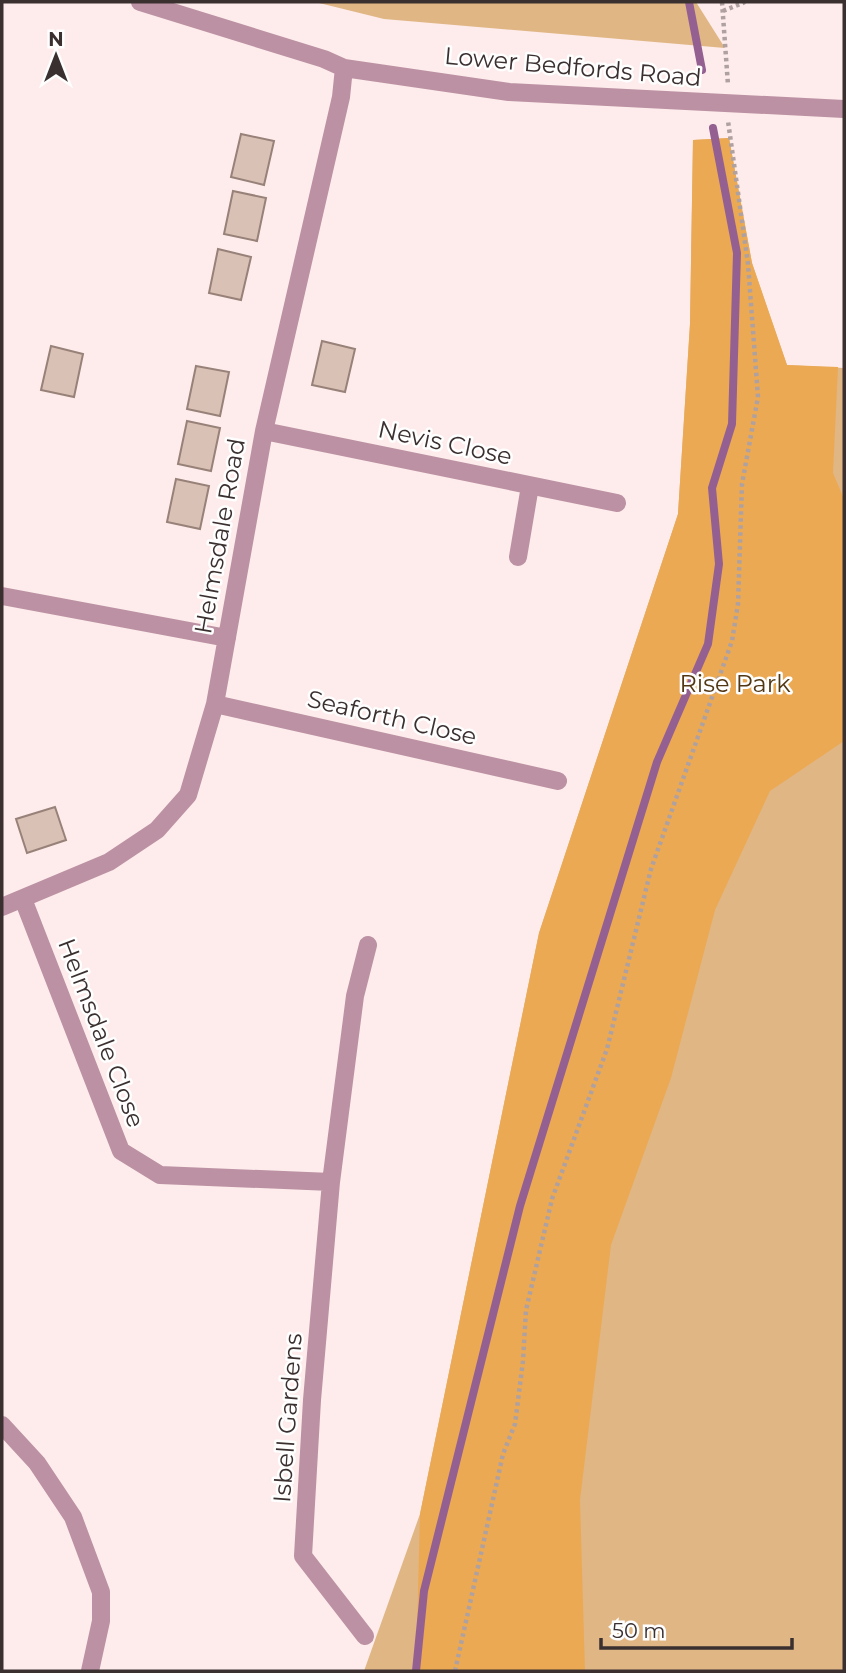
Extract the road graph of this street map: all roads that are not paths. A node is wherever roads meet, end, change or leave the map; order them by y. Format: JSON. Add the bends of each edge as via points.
{"nodes":[{"id":1,"x":141,"y":2,"type":"edge"},
{"id":2,"x":344,"y":68,"type":"junction"},
{"id":3,"x":844,"y":109,"type":"edge"},
{"id":4,"x":264,"y":431,"type":"junction"},
{"id":5,"x":530,"y":486,"type":"junction"},
{"id":6,"x":617,"y":503,"type":"dead end"},
{"id":7,"x":518,"y":557,"type":"dead end"},
{"id":8,"x":2,"y":596,"type":"edge"},
{"id":9,"x":227,"y":638,"type":"junction"},
{"id":10,"x":215,"y":704,"type":"junction"},
{"id":11,"x":558,"y":781,"type":"dead end"},
{"id":12,"x":23,"y":898,"type":"junction"},
{"id":13,"x":2,"y":908,"type":"edge"},
{"id":14,"x":368,"y":945,"type":"dead end"},
{"id":15,"x":331,"y":1182,"type":"junction"},
{"id":16,"x":2,"y":1425,"type":"edge"},
{"id":17,"x":366,"y":1636,"type":"dead end"},
{"id":18,"x":90,"y":1671,"type":"edge"}],
"edges":[{"from":1,"to":2,"type":"street","name":"Lower Bedfords Road"},
{"from":2,"to":3,"type":"street","name":"Lower Bedfords Road","via":[[509,92]]},
{"from":2,"to":4,"type":"street","name":"Helmsdale Road"},
{"from":4,"to":5,"type":"street","name":"Nevis Close"},
{"from":4,"to":9,"type":"street","name":"Helmsdale Road"},
{"from":5,"to":6,"type":"street","name":"Nevis Close"},
{"from":5,"to":7,"type":"street"},
{"from":8,"to":9,"type":"street"},
{"from":9,"to":10,"type":"street","name":"Helmsdale Road"},
{"from":10,"to":11,"type":"street","name":"Seaforth Close"},
{"from":10,"to":12,"type":"street","name":"Helmsdale Road","via":[[188,796],[157,830],[109,862]]},
{"from":12,"to":13,"type":"street","name":"Helmsdale Road"},
{"from":12,"to":15,"type":"street","name":"Helmsdale Close","via":[[121,1150],[160,1175]]},
{"from":14,"to":15,"type":"street","via":[[355,996]]},
{"from":15,"to":17,"type":"street","name":"Isbell Gardens","via":[[303,1556]]},
{"from":16,"to":18,"type":"street","via":[[37,1462],[73,1517],[101,1592],[101,1621]]}]}
